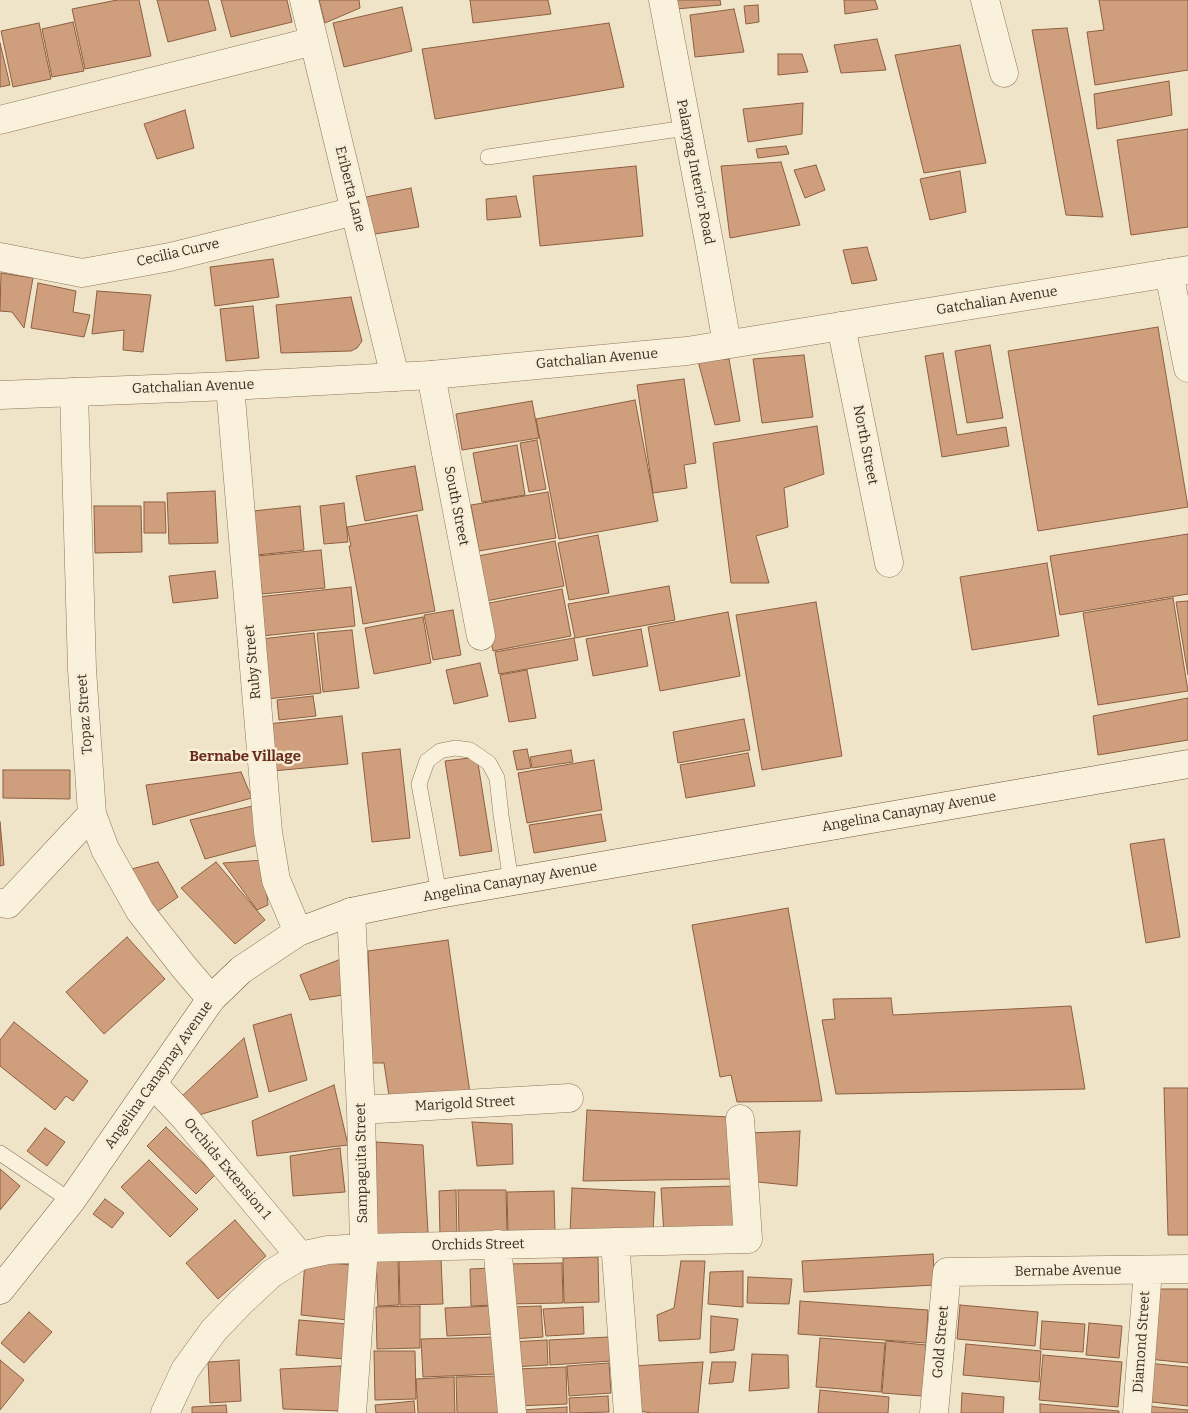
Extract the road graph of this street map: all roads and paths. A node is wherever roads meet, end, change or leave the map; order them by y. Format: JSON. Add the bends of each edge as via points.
{"nodes":[{"id":1,"x":304,"y":0,"type":"edge"},
{"id":2,"x":663,"y":0,"type":"edge"},
{"id":3,"x":985,"y":0,"type":"edge"},
{"id":4,"x":314,"y":41,"type":"junction"},
{"id":5,"x":1004,"y":73,"type":"dead end"},
{"id":6,"x":0,"y":120,"type":"edge"},
{"id":7,"x":686,"y":128,"type":"junction"},
{"id":8,"x":488,"y":157,"type":"dead end"},
{"id":9,"x":355,"y":211,"type":"junction"},
{"id":10,"x":0,"y":257,"type":"edge"},
{"id":11,"x":1179,"y":272,"type":"edge"},
{"id":12,"x":841,"y":326,"type":"junction"},
{"id":13,"x":727,"y":344,"type":"junction"},
{"id":14,"x":1188,"y":368,"type":"edge"},
{"id":15,"x":431,"y":375,"type":"junction"},
{"id":16,"x":395,"y":377,"type":"junction"},
{"id":17,"x":230,"y":386,"type":"junction"},
{"id":18,"x":74,"y":392,"type":"junction"},
{"id":19,"x":0,"y":395,"type":"edge"},
{"id":20,"x":889,"y":564,"type":"dead end"},
{"id":21,"x":481,"y":636,"type":"dead end"},
{"id":22,"x":1188,"y":764,"type":"edge"},
{"id":23,"x":92,"y":814,"type":"junction"},
{"id":24,"x":511,"y":882,"type":"junction"},
{"id":25,"x":439,"y":894,"type":"junction"},
{"id":26,"x":0,"y":903,"type":"edge"},
{"id":27,"x":351,"y":912,"type":"junction"},
{"id":28,"x":298,"y":932,"type":"junction"},
{"id":29,"x":211,"y":1000,"type":"junction"},
{"id":30,"x":153,"y":1084,"type":"junction"},
{"id":31,"x":568,"y":1098,"type":"dead end"},
{"id":32,"x":361,"y":1110,"type":"junction"},
{"id":33,"x":740,"y":1118,"type":"dead end"},
{"id":34,"x":0,"y":1153,"type":"edge"},
{"id":35,"x":71,"y":1201,"type":"junction"},
{"id":36,"x":615,"y":1242,"type":"junction"},
{"id":37,"x":497,"y":1244,"type":"junction"},
{"id":38,"x":364,"y":1248,"type":"junction"},
{"id":39,"x":300,"y":1256,"type":"junction"},
{"id":40,"x":1188,"y":1269,"type":"edge"},
{"id":41,"x":1148,"y":1270,"type":"junction"},
{"id":42,"x":947,"y":1272,"type":"joint"},
{"id":43,"x":0,"y":1290,"type":"edge"},
{"id":44,"x":165,"y":1413,"type":"edge"},
{"id":45,"x":352,"y":1413,"type":"edge"},
{"id":46,"x":512,"y":1413,"type":"edge"},
{"id":47,"x":628,"y":1413,"type":"edge"},
{"id":48,"x":934,"y":1413,"type":"edge"},
{"id":49,"x":1137,"y":1413,"type":"edge"}],
"edges":[{"from":1,"to":4,"type":"street","name":"Eriberta Lane"},
{"from":2,"to":7,"type":"street","name":"Palanyag Interior Road"},
{"from":3,"to":5,"type":"street"},
{"from":4,"to":6,"type":"street"},
{"from":4,"to":9,"type":"street","name":"Eriberta Lane"},
{"from":7,"to":8,"type":"lane"},
{"from":7,"to":13,"type":"street","name":"Palanyag Interior Road"},
{"from":9,"to":10,"type":"street","name":"Cecilia Curve","via":[[170,256],[82,273]]},
{"from":9,"to":16,"type":"street","name":"Eriberta Lane"},
{"from":11,"to":12,"type":"street","name":"Gatchalian Avenue"},
{"from":11,"to":14,"type":"street"},
{"from":12,"to":13,"type":"street","name":"Gatchalian Avenue"},
{"from":12,"to":20,"type":"street","name":"North Street"},
{"from":13,"to":15,"type":"street","name":"Gatchalian Avenue","via":[[687,351]]},
{"from":15,"to":16,"type":"street","name":"Gatchalian Avenue"},
{"from":15,"to":21,"type":"street","name":"South Street"},
{"from":16,"to":17,"type":"street","name":"Gatchalian Avenue"},
{"from":17,"to":18,"type":"street","name":"Gatchalian Avenue"},
{"from":17,"to":28,"type":"street","name":"Ruby Street","via":[[268,832],[276,880]]},
{"from":18,"to":19,"type":"street","name":"Gatchalian Avenue"},
{"from":18,"to":23,"type":"street","name":"Topaz Street","via":[[82,669]]},
{"from":22,"to":24,"type":"street","name":"Angelina Canaynay Avenue"},
{"from":23,"to":26,"type":"street","via":[[8,904]]},
{"from":23,"to":29,"type":"street","name":"Topaz Street","via":[[105,849],[140,911]]},
{"from":24,"to":25,"type":"street","name":"Angelina Canaynay Avenue"},
{"from":24,"to":25,"type":"lane","via":[[498,778],[489,763],[470,750],[455,748],[440,751],[427,761],[419,784]]},
{"from":25,"to":27,"type":"street","name":"Angelina Canaynay Avenue"},
{"from":27,"to":28,"type":"street","name":"Angelina Canaynay Avenue"},
{"from":27,"to":32,"type":"street","name":"Sampaguita Street"},
{"from":28,"to":29,"type":"street","name":"Angelina Canaynay Avenue","via":[[241,970]]},
{"from":29,"to":30,"type":"street","name":"Angelina Canaynay Avenue"},
{"from":30,"to":35,"type":"street","name":"Angelina Canaynay Avenue"},
{"from":30,"to":39,"type":"street","name":"Orchids Extension 1"},
{"from":31,"to":32,"type":"street","name":"Marigold Street"},
{"from":32,"to":38,"type":"street","name":"Sampaguita Street"},
{"from":33,"to":36,"type":"street","name":"Orchids Street","via":[[748,1239]]},
{"from":34,"to":35,"type":"lane"},
{"from":35,"to":43,"type":"street","name":"Angelina Canaynay Avenue"},
{"from":36,"to":37,"type":"street","name":"Orchids Street"},
{"from":36,"to":47,"type":"street"},
{"from":37,"to":38,"type":"street","name":"Orchids Street"},
{"from":37,"to":46,"type":"street"},
{"from":38,"to":39,"type":"street","name":"Orchids Street"},
{"from":38,"to":45,"type":"street","name":"Sampaguita Street"},
{"from":39,"to":44,"type":"street","name":"Orchids Street","via":[[271,1274],[214,1330],[185,1370]]},
{"from":40,"to":41,"type":"street","name":"Bernabe Avenue"},
{"from":41,"to":42,"type":"street","name":"Bernabe Avenue"},
{"from":41,"to":49,"type":"street","name":"Diamond Street"},
{"from":42,"to":48,"type":"street","name":"Gold Street"}]}
